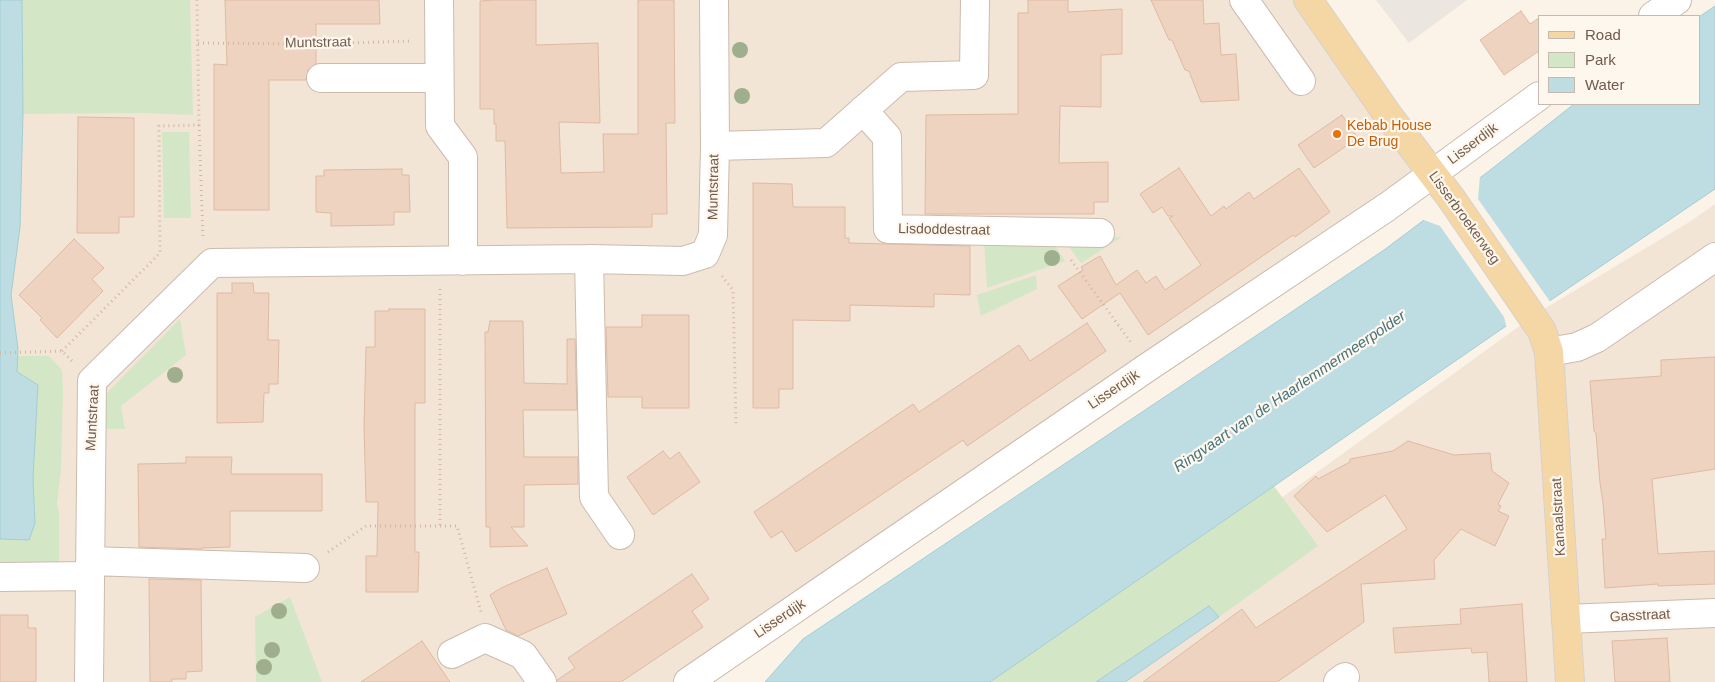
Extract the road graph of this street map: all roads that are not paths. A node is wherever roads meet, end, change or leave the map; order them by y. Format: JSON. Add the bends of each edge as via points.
{"nodes":[{"id":1,"x":439,"y":0,"type":"edge"},
{"id":2,"x":714,"y":0,"type":"edge"},
{"id":3,"x":975,"y":0,"type":"edge"},
{"id":4,"x":1244,"y":0,"type":"edge"},
{"id":5,"x":1308,"y":0,"type":"edge"},
{"id":6,"x":1677,"y":0,"type":"edge"},
{"id":7,"x":1654,"y":15,"type":"edge"},
{"id":8,"x":321,"y":78,"type":"dead end"},
{"id":9,"x":439,"y":78,"type":"junction"},
{"id":10,"x":1301,"y":80,"type":"dead end"},
{"id":11,"x":1538,"y":97,"type":"edge"},
{"id":12,"x":863,"y":110,"type":"junction"},
{"id":13,"x":715,"y":146,"type":"junction"},
{"id":14,"x":1432,"y":174,"type":"junction"},
{"id":15,"x":1100,"y":233,"type":"dead end"},
{"id":16,"x":1715,"y":257,"type":"edge"},
{"id":17,"x":589,"y":259,"type":"junction"},
{"id":18,"x":451,"y":261,"type":"junction"},
{"id":19,"x":1532,"y":314,"type":"joint"},
{"id":20,"x":1549,"y":352,"type":"junction"},
{"id":21,"x":620,"y":535,"type":"dead end"},
{"id":22,"x":90,"y":568,"type":"junction"},
{"id":23,"x":305,"y":568,"type":"road end"},
{"id":24,"x":0,"y":577,"type":"edge"},
{"id":25,"x":1715,"y":613,"type":"edge"},
{"id":26,"x":1566,"y":619,"type":"junction"},
{"id":27,"x":452,"y":654,"type":"dead end"},
{"id":28,"x":89,"y":682,"type":"edge"},
{"id":29,"x":542,"y":682,"type":"edge"},
{"id":30,"x":688,"y":682,"type":"edge"},
{"id":31,"x":1570,"y":682,"type":"edge"}],
"edges":[{"from":1,"to":9,"type":"street"},
{"from":2,"to":13,"type":"street","name":"Muntstraat"},
{"from":3,"to":12,"type":"street","via":[[974,75],[901,77]]},
{"from":4,"to":10,"type":"street"},
{"from":5,"to":14,"type":"main road","name":"Lisserbroekerweg"},
{"from":6,"to":7,"type":"street"},
{"from":8,"to":9,"type":"street"},
{"from":9,"to":18,"type":"street","via":[[440,126],[462,157]]},
{"from":11,"to":14,"type":"street","name":"Lisserdijk"},
{"from":12,"to":13,"type":"street","via":[[826,143]]},
{"from":12,"to":15,"type":"street","name":"Lisdoddestraat","via":[[887,137],[888,230]]},
{"from":13,"to":17,"type":"street","name":"Muntstraat","via":[[713,235],[705,254],[683,261]]},
{"from":14,"to":19,"type":"main road","name":"Lisserbroekerweg"},
{"from":14,"to":30,"type":"street","name":"Lisserdijk"},
{"from":16,"to":20,"type":"street","via":[[1596,338],[1576,347]]},
{"from":17,"to":18,"type":"street"},
{"from":17,"to":21,"type":"street","via":[[594,497]]},
{"from":18,"to":22,"type":"street","name":"Muntstraat","via":[[212,264],[92,381]]},
{"from":19,"to":20,"type":"main road","name":"Kanaalstraat"},
{"from":20,"to":26,"type":"main road","name":"Kanaalstraat"},
{"from":22,"to":23,"type":"street"},
{"from":22,"to":24,"type":"street"},
{"from":22,"to":28,"type":"street","name":"Muntstraat"},
{"from":25,"to":26,"type":"street","name":"Gasstraat"},
{"from":26,"to":31,"type":"main road","name":"Kanaalstraat"},
{"from":27,"to":29,"type":"street","via":[[486,638],[523,655]]}]}
